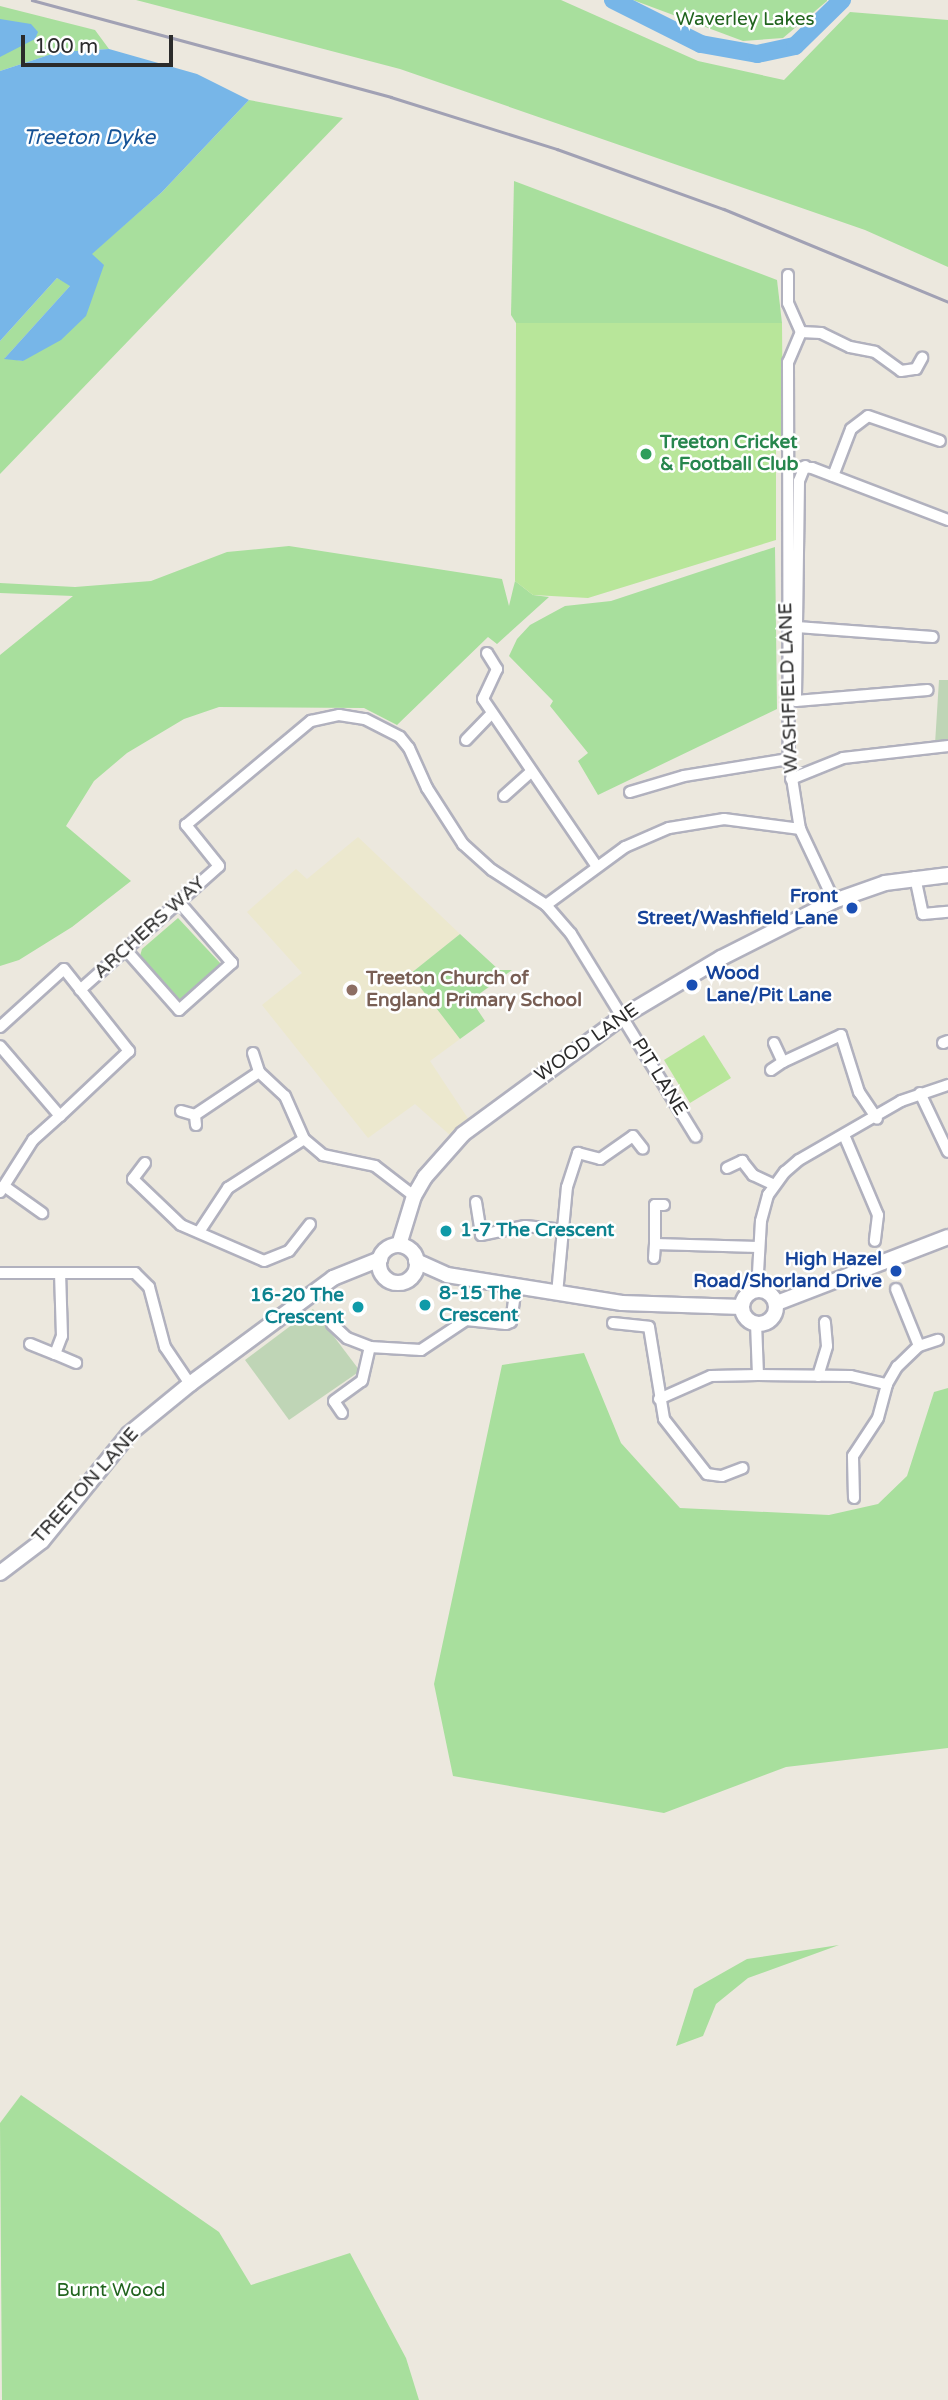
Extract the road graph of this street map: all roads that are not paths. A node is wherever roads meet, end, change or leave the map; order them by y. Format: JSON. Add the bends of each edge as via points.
{"nodes":[{"id":1,"x":788,"y":275,"type":"dead end"},
{"id":2,"x":801,"y":332,"type":"junction"},
{"id":3,"x":922,"y":358,"type":"dead end"},
{"id":4,"x":940,"y":441,"type":"dead end"},
{"id":5,"x":805,"y":466,"type":"junction"},
{"id":6,"x":787,"y":467,"type":"junction"},
{"id":7,"x":833,"y":476,"type":"junction"},
{"id":8,"x":948,"y":520,"type":"edge"},
{"id":9,"x":797,"y":627,"type":"junction"},
{"id":10,"x":933,"y":637,"type":"dead end"},
{"id":11,"x":486,"y":653,"type":"dead end"},
{"id":12,"x":928,"y":690,"type":"dead end"},
{"id":13,"x":491,"y":714,"type":"junction"},
{"id":14,"x":466,"y":740,"type":"dead end"},
{"id":15,"x":948,"y":746,"type":"edge"},
{"id":16,"x":789,"y":759,"type":"junction"},
{"id":17,"x":531,"y":772,"type":"junction"},
{"id":18,"x":791,"y":779,"type":"junction"},
{"id":19,"x":630,"y":792,"type":"dead end"},
{"id":20,"x":504,"y":796,"type":"dead end"},
{"id":21,"x":800,"y":828,"type":"junction"},
{"id":22,"x":596,"y":865,"type":"junction"},
{"id":23,"x":219,"y":866,"type":"joint"},
{"id":24,"x":948,"y":875,"type":"edge"},
{"id":25,"x":915,"y":877,"type":"junction"},
{"id":26,"x":834,"y":901,"type":"junction"},
{"id":27,"x":179,"y":902,"type":"junction"},
{"id":28,"x":546,"y":905,"type":"junction"},
{"id":29,"x":948,"y":912,"type":"edge"},
{"id":30,"x":126,"y":950,"type":"junction"},
{"id":31,"x":80,"y":990,"type":"junction"},
{"id":32,"x":622,"y":1017,"type":"junction"},
{"id":33,"x":0,"y":1027,"type":"edge"},
{"id":34,"x":774,"y":1043,"type":"dead end"},
{"id":35,"x":0,"y":1046,"type":"edge"},
{"id":36,"x":253,"y":1053,"type":"dead end"},
{"id":37,"x":783,"y":1062,"type":"junction"},
{"id":38,"x":771,"y":1070,"type":"dead end"},
{"id":39,"x":260,"y":1072,"type":"junction"},
{"id":40,"x":948,"y":1085,"type":"edge"},
{"id":41,"x":920,"y":1093,"type":"junction"},
{"id":42,"x":181,"y":1111,"type":"dead end"},
{"id":43,"x":60,"y":1116,"type":"junction"},
{"id":44,"x":877,"y":1119,"type":"junction"},
{"id":45,"x":844,"y":1135,"type":"junction"},
{"id":46,"x":696,"y":1137,"type":"dead end"},
{"id":47,"x":304,"y":1139,"type":"junction"},
{"id":48,"x":643,"y":1149,"type":"dead end"},
{"id":49,"x":948,"y":1152,"type":"edge"},
{"id":50,"x":145,"y":1163,"type":"dead end"},
{"id":51,"x":727,"y":1168,"type":"dead end"},
{"id":52,"x":3,"y":1184,"type":"edge"},
{"id":53,"x":774,"y":1185,"type":"junction"},
{"id":54,"x":414,"y":1196,"type":"junction"},
{"id":55,"x":476,"y":1202,"type":"dead end"},
{"id":56,"x":664,"y":1205,"type":"dead end"},
{"id":57,"x":42,"y":1213,"type":"dead end"},
{"id":58,"x":310,"y":1224,"type":"dead end"},
{"id":59,"x":565,"y":1230,"type":"junction"},
{"id":60,"x":199,"y":1232,"type":"junction"},
{"id":61,"x":948,"y":1237,"type":"edge"},
{"id":62,"x":875,"y":1241,"type":"dead end"},
{"id":63,"x":655,"y":1244,"type":"junction"},
{"id":64,"x":399,"y":1245,"type":"junction"},
{"id":65,"x":758,"y":1247,"type":"junction"},
{"id":66,"x":654,"y":1258,"type":"dead end"},
{"id":67,"x":380,"y":1259,"type":"junction"},
{"id":68,"x":416,"y":1261,"type":"junction"},
{"id":69,"x":0,"y":1273,"type":"edge"},
{"id":70,"x":60,"y":1274,"type":"junction"},
{"id":71,"x":447,"y":1275,"type":"junction"},
{"id":72,"x":341,"y":1276,"type":"junction"},
{"id":73,"x":384,"y":1277,"type":"junction"},
{"id":74,"x":408,"y":1280,"type":"junction"},
{"id":75,"x":516,"y":1287,"type":"junction"},
{"id":76,"x":895,"y":1289,"type":"dead end"},
{"id":77,"x":757,"y":1290,"type":"junction"},
{"id":78,"x":557,"y":1294,"type":"junction"},
{"id":79,"x":776,"y":1303,"type":"junction"},
{"id":80,"x":742,"y":1307,"type":"junction"},
{"id":81,"x":825,"y":1322,"type":"dead end"},
{"id":82,"x":613,"y":1323,"type":"dead end"},
{"id":83,"x":332,"y":1324,"type":"dead end"},
{"id":84,"x":756,"y":1324,"type":"junction"},
{"id":85,"x":938,"y":1340,"type":"dead end"},
{"id":86,"x":30,"y":1344,"type":"dead end"},
{"id":87,"x":919,"y":1346,"type":"junction"},
{"id":88,"x":370,"y":1347,"type":"junction"},
{"id":89,"x":55,"y":1354,"type":"junction"},
{"id":90,"x":76,"y":1363,"type":"dead end"},
{"id":91,"x":758,"y":1375,"type":"junction"},
{"id":92,"x":818,"y":1376,"type":"junction"},
{"id":93,"x":190,"y":1384,"type":"junction"},
{"id":94,"x":887,"y":1384,"type":"junction"},
{"id":95,"x":659,"y":1399,"type":"junction"},
{"id":96,"x":342,"y":1413,"type":"dead end"},
{"id":97,"x":743,"y":1468,"type":"dead end"},
{"id":98,"x":854,"y":1499,"type":"dead end"},
{"id":99,"x":0,"y":1573,"type":"edge"}],
"edges":[{"from":1,"to":2,"type":"street","via":[[788,303]]},
{"from":2,"to":3,"type":"street","via":[[821,333],[874,352],[901,370],[916,369]]},
{"from":2,"to":6,"type":"street","name":"WASHFIELD LANE","via":[[788,362]]},
{"from":4,"to":7,"type":"street","via":[[868,416],[851,429]]},
{"from":5,"to":6,"type":"street"},
{"from":5,"to":7,"type":"street"},
{"from":5,"to":9,"type":"street","via":[[799,481]]},
{"from":6,"to":16,"type":"street","name":"WASHFIELD LANE"},
{"from":7,"to":8,"type":"street"},
{"from":9,"to":10,"type":"street"},
{"from":9,"to":12,"type":"street","via":[[796,701]]},
{"from":11,"to":13,"type":"street","via":[[497,669],[483,699]]},
{"from":13,"to":14,"type":"street"},
{"from":13,"to":17,"type":"street"},
{"from":15,"to":18,"type":"street","via":[[834,760]]},
{"from":16,"to":18,"type":"street","name":"WASHFIELD LANE"},
{"from":16,"to":19,"type":"street","via":[[684,776]]},
{"from":17,"to":20,"type":"street"},
{"from":17,"to":22,"type":"street"},
{"from":18,"to":21,"type":"street","name":"WASHFIELD LANE"},
{"from":21,"to":22,"type":"street","via":[[752,820],[689,822],[648,836]]},
{"from":21,"to":26,"type":"street","name":"WASHFIELD LANE"},
{"from":22,"to":28,"type":"street"},
{"from":23,"to":27,"type":"street","name":"ARCHERS WAY"},
{"from":23,"to":28,"type":"street","name":"PIT LANE","via":[[186,825],[280,743],[312,721],[338,715],[365,719],[400,737],[463,844],[492,870]]},
{"from":24,"to":25,"type":"main road","name":"WOOD LANE"},
{"from":25,"to":26,"type":"main road","name":"WOOD LANE"},
{"from":25,"to":29,"type":"street","via":[[923,914]]},
{"from":26,"to":32,"type":"main road","name":"WOOD LANE","via":[[721,958]]},
{"from":27,"to":30,"type":"street","name":"ARCHERS WAY"},
{"from":27,"to":30,"type":"street","via":[[232,963],[178,1010]]},
{"from":28,"to":32,"type":"street","name":"PIT LANE","via":[[571,934]]},
{"from":30,"to":31,"type":"street","name":"ARCHERS WAY"},
{"from":31,"to":33,"type":"street","via":[[64,969]]},
{"from":31,"to":43,"type":"street","via":[[129,1051]]},
{"from":32,"to":46,"type":"street","name":"PIT LANE"},
{"from":32,"to":54,"type":"main road","name":"WOOD LANE","via":[[463,1134]]},
{"from":34,"to":37,"type":"street"},
{"from":35,"to":43,"type":"street"},
{"from":36,"to":39,"type":"street"},
{"from":37,"to":38,"type":"street"},
{"from":37,"to":44,"type":"street","via":[[841,1035],[859,1092]]},
{"from":39,"to":42,"type":"street","via":[[195,1120]]},
{"from":39,"to":47,"type":"street","via":[[285,1096]]},
{"from":40,"to":41,"type":"street"},
{"from":41,"to":44,"type":"street"},
{"from":41,"to":49,"type":"street"},
{"from":43,"to":52,"type":"street","via":[[33,1140]]},
{"from":44,"to":45,"type":"street"},
{"from":45,"to":53,"type":"street","via":[[799,1160]]},
{"from":45,"to":62,"type":"street","via":[[878,1215]]},
{"from":47,"to":54,"type":"street","via":[[333,1160],[375,1166]]},
{"from":47,"to":60,"type":"street","via":[[228,1188]]},
{"from":48,"to":59,"type":"street","via":[[633,1136],[600,1159],[578,1153],[567,1186]]},
{"from":50,"to":60,"type":"street","via":[[133,1178],[181,1224]]},
{"from":51,"to":53,"type":"street","via":[[742,1161],[753,1175]]},
{"from":52,"to":57,"type":"street"},
{"from":53,"to":65,"type":"street","via":[[761,1221]]},
{"from":54,"to":64,"type":"main road","name":"WOOD LANE"},
{"from":55,"to":59,"type":"street","via":[[481,1235],[525,1226]]},
{"from":56,"to":63,"type":"street","via":[[655,1205]]},
{"from":58,"to":60,"type":"street","via":[[289,1251],[264,1261]]},
{"from":59,"to":78,"type":"street"},
{"from":61,"to":79,"type":"main road"},
{"from":63,"to":65,"type":"street"},
{"from":63,"to":66,"type":"street"},
{"from":64,"to":67,"type":"main road","via":[[387,1249]]},
{"from":64,"to":68,"type":"main road","via":[[410,1250]]},
{"from":65,"to":77,"type":"street"},
{"from":67,"to":72,"type":"main road","name":"TREETON LANE"},
{"from":67,"to":73,"type":"main road"},
{"from":68,"to":71,"type":"main road"},
{"from":68,"to":74,"type":"main road"},
{"from":69,"to":70,"type":"street"},
{"from":70,"to":89,"type":"street","via":[[62,1336]]},
{"from":70,"to":93,"type":"street","via":[[129,1270],[140,1277],[152,1293],[165,1348]]},
{"from":71,"to":74,"type":"main road"},
{"from":71,"to":75,"type":"main road"},
{"from":72,"to":73,"type":"main road"},
{"from":72,"to":93,"type":"main road","name":"TREETON LANE"},
{"from":73,"to":74,"type":"main road","via":[[396,1283]]},
{"from":75,"to":78,"type":"main road"},
{"from":75,"to":88,"type":"street","via":[[511,1322],[466,1320],[421,1350]]},
{"from":76,"to":87,"type":"street"},
{"from":77,"to":79,"type":"main road","via":[[771,1295]]},
{"from":77,"to":80,"type":"main road","via":[[748,1294]]},
{"from":78,"to":80,"type":"main road","via":[[658,1306]]},
{"from":79,"to":84,"type":"main road","via":[[772,1320]]},
{"from":80,"to":84,"type":"main road","via":[[747,1320]]},
{"from":81,"to":92,"type":"street","via":[[827,1346]]},
{"from":82,"to":95,"type":"street","via":[[649,1327]]},
{"from":83,"to":88,"type":"street","via":[[347,1338]]},
{"from":84,"to":91,"type":"street"},
{"from":85,"to":87,"type":"street"},
{"from":86,"to":89,"type":"street"},
{"from":87,"to":94,"type":"street"},
{"from":88,"to":96,"type":"street","via":[[362,1381],[334,1401]]},
{"from":89,"to":90,"type":"street"},
{"from":91,"to":92,"type":"street"},
{"from":91,"to":95,"type":"street","via":[[711,1376]]},
{"from":92,"to":94,"type":"street","via":[[851,1376]]},
{"from":93,"to":99,"type":"main road","name":"TREETON LANE","via":[[129,1434],[42,1541]]},
{"from":94,"to":98,"type":"street","via":[[878,1418],[853,1456]]},
{"from":95,"to":97,"type":"street","via":[[664,1419],[707,1474],[722,1476]]}]}
